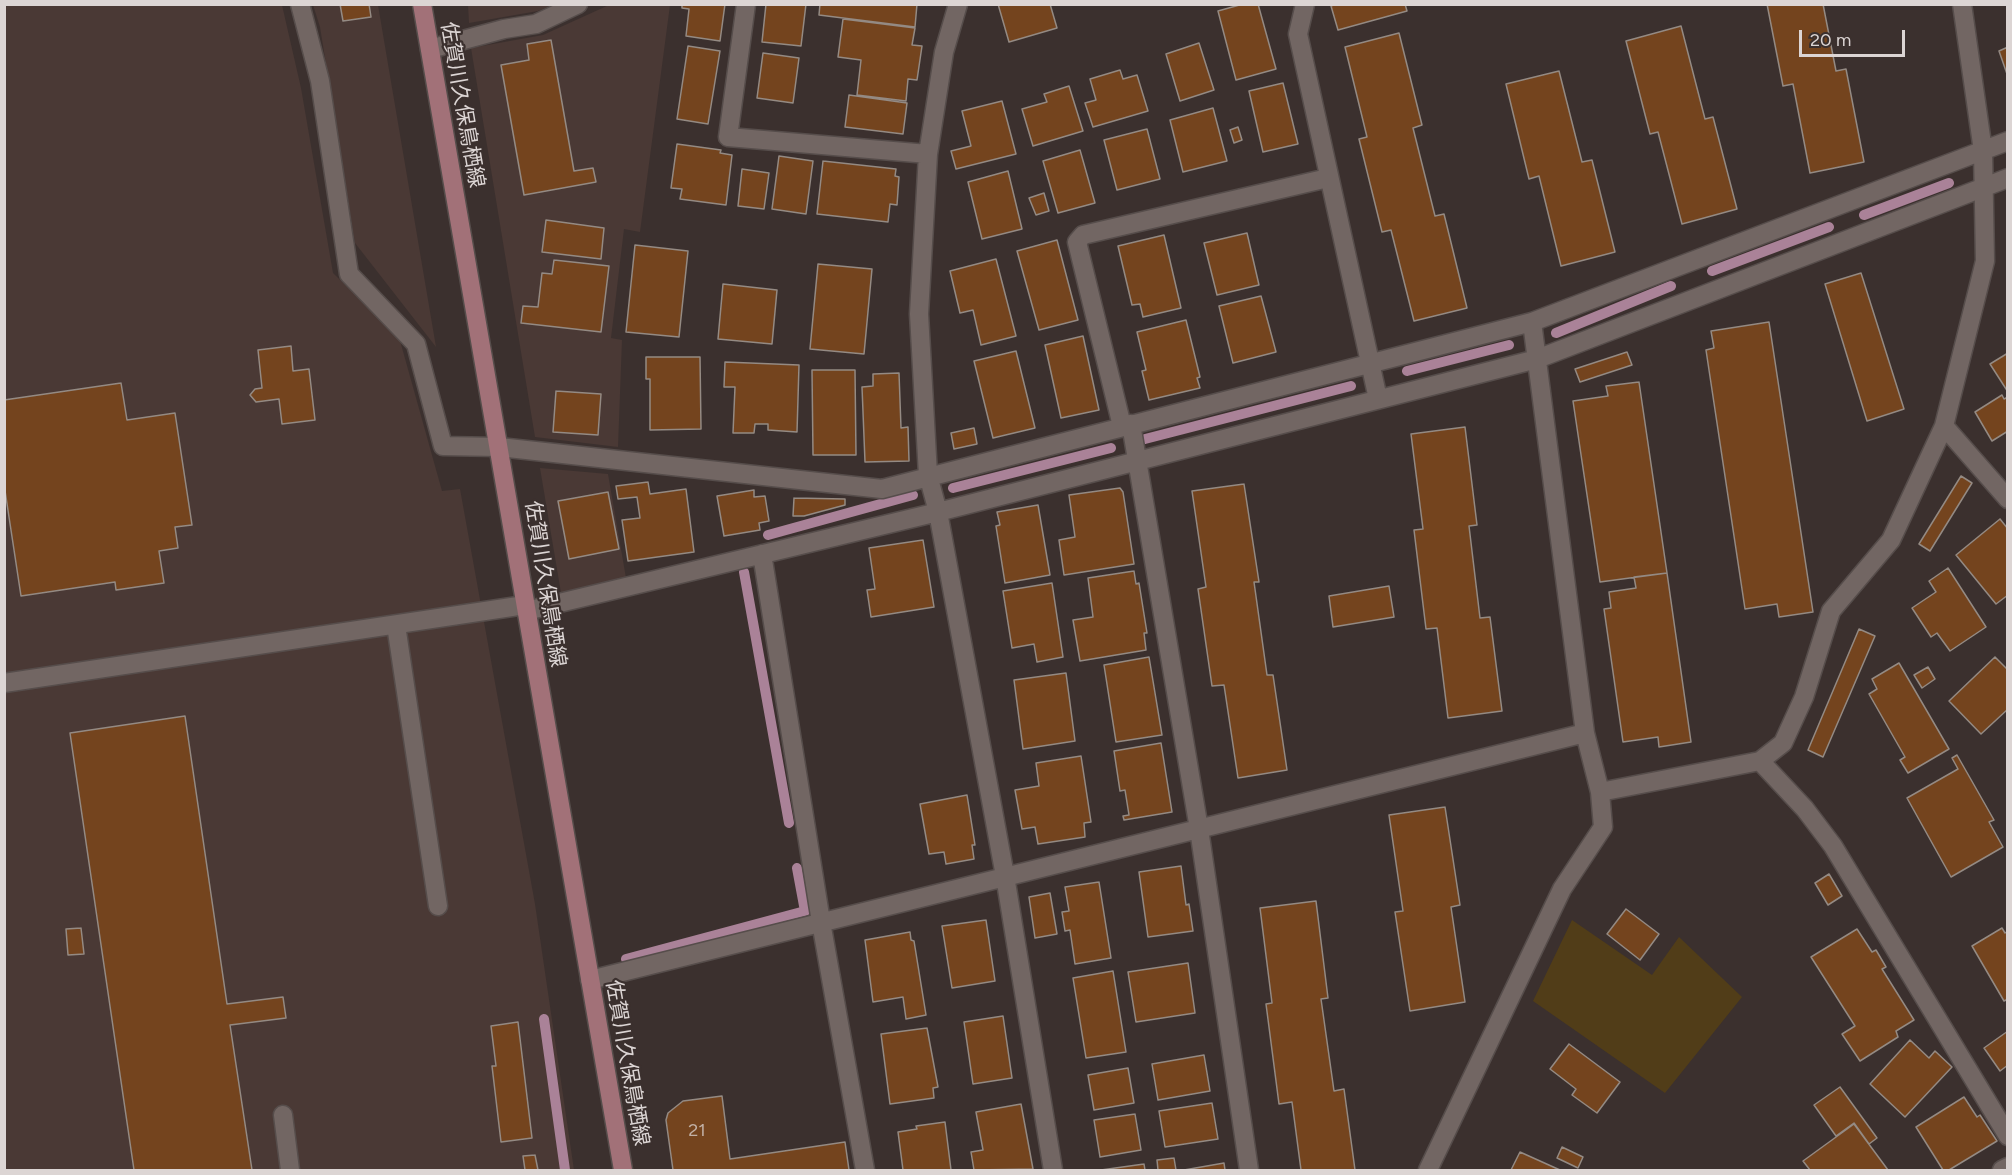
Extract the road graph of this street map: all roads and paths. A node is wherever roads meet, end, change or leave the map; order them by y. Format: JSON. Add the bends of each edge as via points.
{"nodes":[{"id":1,"x":300,"y":4,"type":"edge"},
{"id":2,"x":422,"y":4,"type":"edge"},
{"id":3,"x":578,"y":4,"type":"edge"},
{"id":4,"x":746,"y":4,"type":"edge"},
{"id":5,"x":958,"y":4,"type":"edge"},
{"id":6,"x":1305,"y":4,"type":"edge"},
{"id":7,"x":1962,"y":4,"type":"edge"},
{"id":8,"x":430,"y":49,"type":"junction"},
{"id":9,"x":2007,"y":141,"type":"edge"},
{"id":10,"x":1983,"y":151,"type":"junction"},
{"id":11,"x":928,"y":154,"type":"junction"},
{"id":12,"x":1328,"y":178,"type":"junction"},
{"id":13,"x":2007,"y":178,"type":"edge"},
{"id":14,"x":1983,"y":187,"type":"junction"},
{"id":15,"x":1532,"y":322,"type":"junction"},
{"id":16,"x":1537,"y":359,"type":"junction"},
{"id":17,"x":1370,"y":364,"type":"junction"},
{"id":18,"x":1378,"y":399,"type":"junction"},
{"id":19,"x":1127,"y":425,"type":"junction"},
{"id":20,"x":1944,"y":426,"type":"junction"},
{"id":21,"x":499,"y":447,"type":"junction"},
{"id":22,"x":1137,"y":461,"type":"junction"},
{"id":23,"x":928,"y":475,"type":"junction"},
{"id":24,"x":2007,"y":499,"type":"edge"},
{"id":25,"x":938,"y":512,"type":"junction"},
{"id":26,"x":762,"y":554,"type":"junction"},
{"id":27,"x":525,"y":608,"type":"junction"},
{"id":28,"x":396,"y":624,"type":"junction"},
{"id":29,"x":4,"y":683,"type":"edge"},
{"id":30,"x":1585,"y":733,"type":"junction"},
{"id":31,"x":1760,"y":761,"type":"junction"},
{"id":32,"x":1600,"y":792,"type":"junction"},
{"id":33,"x":1199,"y":829,"type":"junction"},
{"id":34,"x":1005,"y":876,"type":"junction"},
{"id":35,"x":438,"y":906,"type":"dead end"},
{"id":36,"x":821,"y":922,"type":"junction"},
{"id":37,"x":590,"y":980,"type":"junction"},
{"id":38,"x":283,"y":1115,"type":"dead end"},
{"id":39,"x":2007,"y":1136,"type":"edge"},
{"id":40,"x":2007,"y":1167,"type":"edge"},
{"id":41,"x":290,"y":1170,"type":"edge"},
{"id":42,"x":623,"y":1170,"type":"edge"},
{"id":43,"x":865,"y":1170,"type":"edge"},
{"id":44,"x":1053,"y":1170,"type":"edge"},
{"id":45,"x":1249,"y":1170,"type":"edge"},
{"id":46,"x":1428,"y":1170,"type":"edge"},
{"id":47,"x":2002,"y":1170,"type":"edge"}],
"edges":[{"from":1,"to":21,"type":"street","via":[[320,81],[349,274],[416,344],[443,446]]},
{"from":2,"to":8,"type":"main road","name":"佐賀川久保鳥栖線"},
{"from":3,"to":8,"type":"street","via":[[536,24]]},
{"from":4,"to":11,"type":"street","via":[[728,137]]},
{"from":5,"to":11,"type":"street","via":[[944,52]]},
{"from":6,"to":12,"type":"street","via":[[1298,34]]},
{"from":7,"to":10,"type":"street"},
{"from":8,"to":21,"type":"main road","name":"佐賀川久保鳥栖線"},
{"from":9,"to":10,"type":"street"},
{"from":10,"to":14,"type":"street"},
{"from":10,"to":15,"type":"street"},
{"from":11,"to":23,"type":"street","via":[[919,314]]},
{"from":12,"to":17,"type":"street"},
{"from":12,"to":19,"type":"street","via":[[1083,235],[1077,242]]},
{"from":13,"to":14,"type":"street"},
{"from":14,"to":16,"type":"street"},
{"from":14,"to":20,"type":"street","via":[[1985,261]]},
{"from":15,"to":16,"type":"street"},
{"from":15,"to":17,"type":"street"},
{"from":16,"to":18,"type":"street"},
{"from":16,"to":30,"type":"street"},
{"from":17,"to":18,"type":"street"},
{"from":17,"to":19,"type":"street"},
{"from":18,"to":22,"type":"street"},
{"from":19,"to":22,"type":"street"},
{"from":19,"to":23,"type":"street"},
{"from":20,"to":24,"type":"street"},
{"from":20,"to":31,"type":"street","via":[[1891,540],[1832,611],[1804,697],[1783,743]]},
{"from":21,"to":23,"type":"street","via":[[882,489]]},
{"from":21,"to":27,"type":"main road","name":"佐賀川久保鳥栖線"},
{"from":22,"to":25,"type":"street"},
{"from":22,"to":33,"type":"street"},
{"from":23,"to":25,"type":"street"},
{"from":25,"to":26,"type":"street"},
{"from":25,"to":34,"type":"street"},
{"from":26,"to":27,"type":"street"},
{"from":26,"to":36,"type":"street"},
{"from":27,"to":28,"type":"street"},
{"from":27,"to":37,"type":"main road","name":"佐賀川久保鳥栖線"},
{"from":28,"to":29,"type":"street"},
{"from":28,"to":35,"type":"street"},
{"from":30,"to":32,"type":"street"},
{"from":30,"to":33,"type":"street"},
{"from":31,"to":32,"type":"street"},
{"from":31,"to":39,"type":"street","via":[[1833,846]]},
{"from":32,"to":46,"type":"street","via":[[1603,827],[1562,889]]},
{"from":33,"to":34,"type":"street"},
{"from":33,"to":45,"type":"street"},
{"from":34,"to":36,"type":"street"},
{"from":34,"to":44,"type":"street"},
{"from":36,"to":37,"type":"street"},
{"from":36,"to":43,"type":"street"},
{"from":37,"to":42,"type":"main road","name":"佐賀川久保鳥栖線"},
{"from":38,"to":41,"type":"street"},
{"from":40,"to":47,"type":"street"}]}
